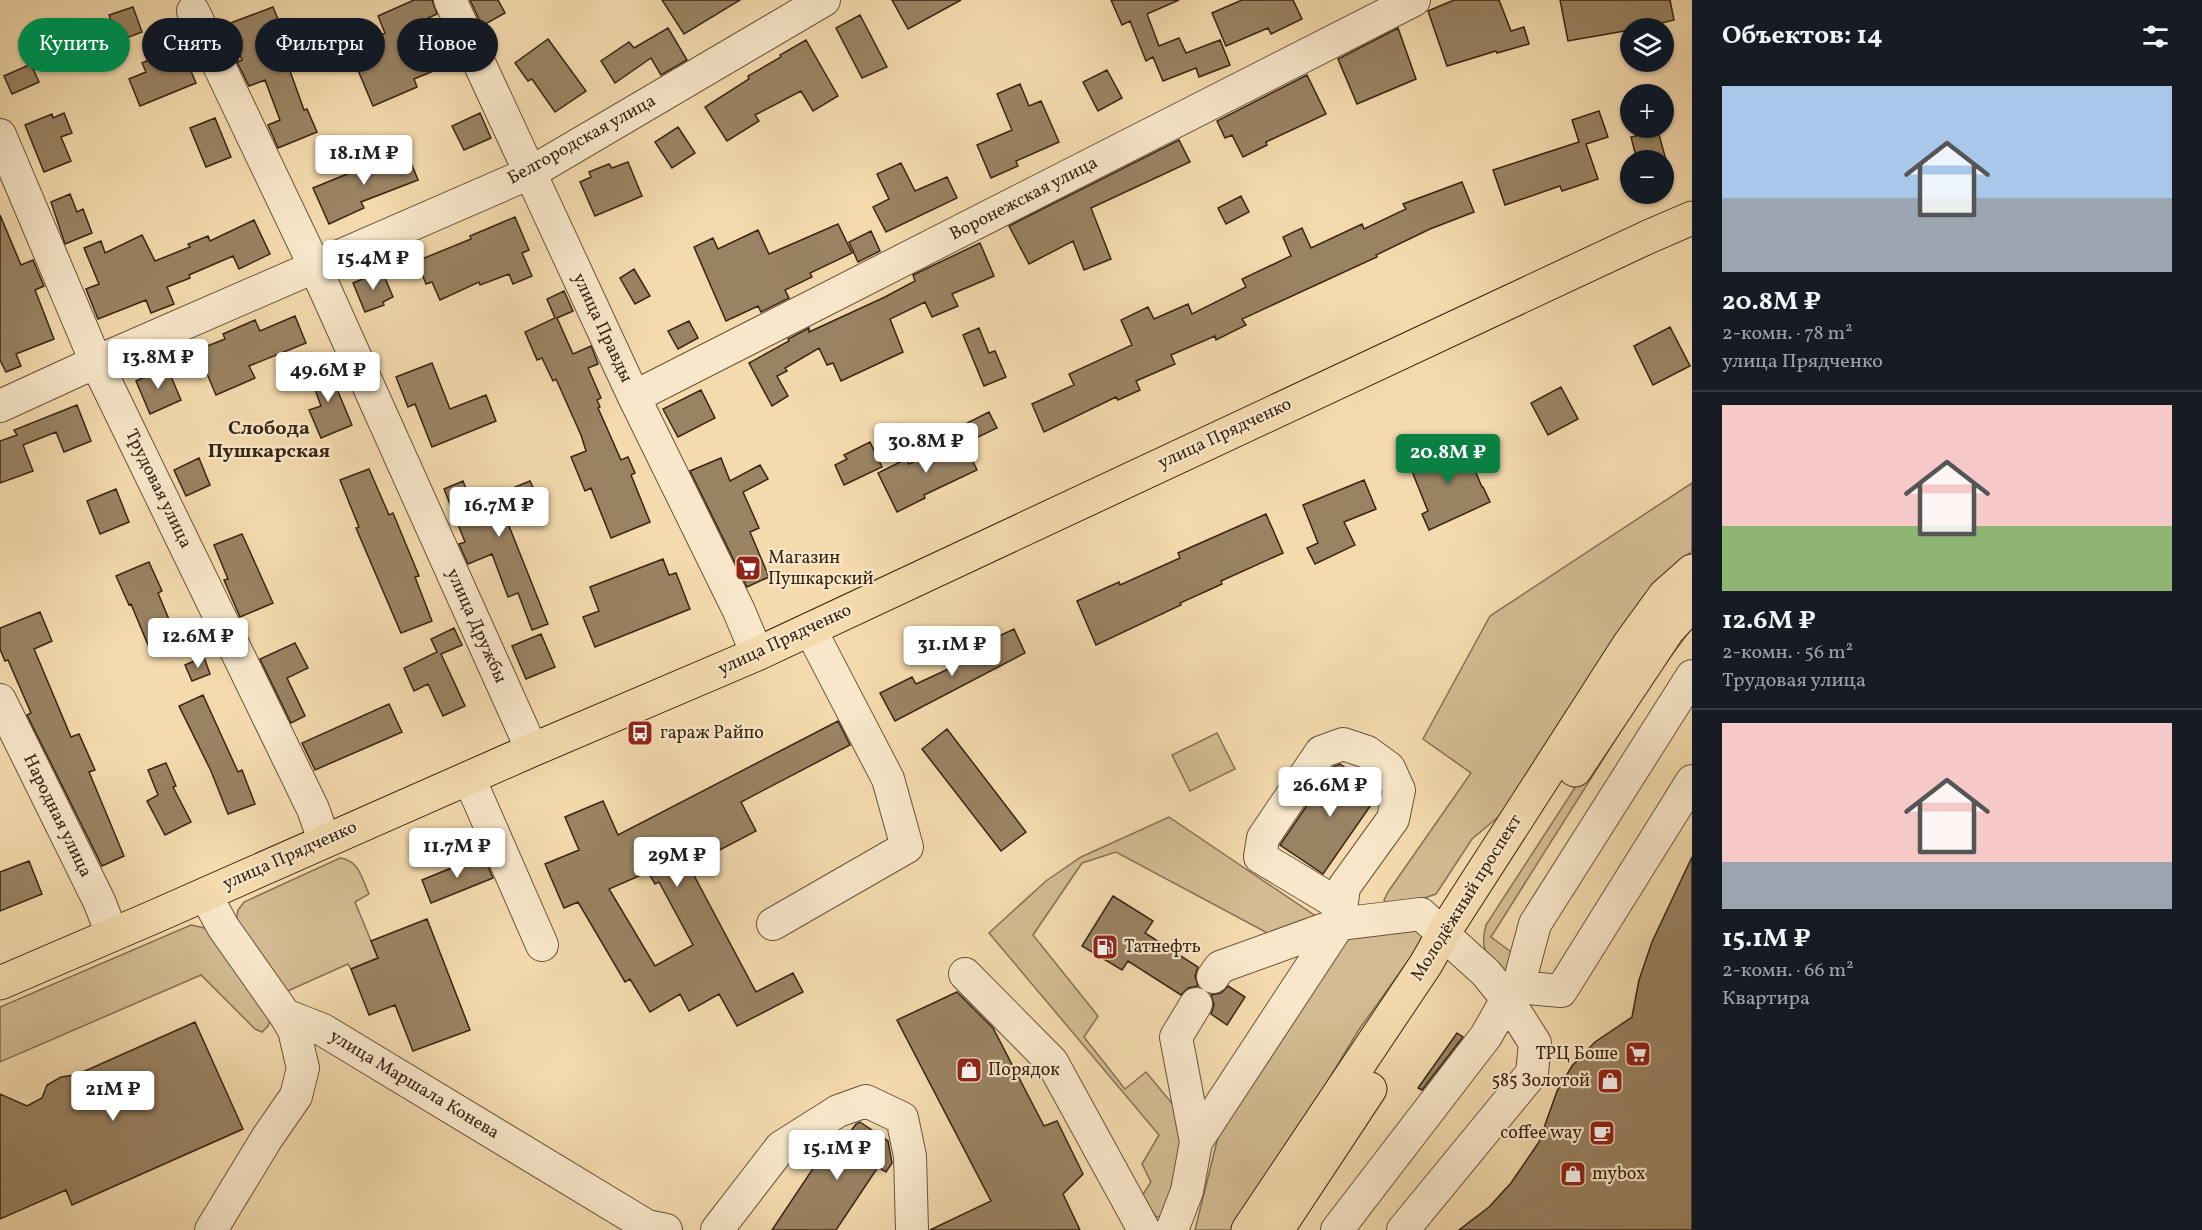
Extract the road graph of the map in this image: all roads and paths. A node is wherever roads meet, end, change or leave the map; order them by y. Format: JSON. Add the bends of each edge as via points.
{"nodes":[{"id":1,"x":450,"y":0,"type":"edge"},
{"id":2,"x":824,"y":0,"type":"edge"},
{"id":3,"x":1414,"y":0,"type":"edge"},
{"id":4,"x":193,"y":11,"type":"dead end"},
{"id":5,"x":0,"y":135,"type":"edge"},
{"id":6,"x":530,"y":173,"type":"junction"},
{"id":7,"x":1692,"y":218,"type":"edge"},
{"id":8,"x":315,"y":267,"type":"junction"},
{"id":9,"x":96,"y":362,"type":"junction"},
{"id":10,"x":634,"y":397,"type":"junction"},
{"id":11,"x":0,"y":406,"type":"edge"},
{"id":12,"x":1692,"y":571,"type":"edge"},
{"id":13,"x":1692,"y":604,"type":"edge"},
{"id":14,"x":810,"y":628,"type":"junction"},
{"id":15,"x":757,"y":654,"type":"junction"},
{"id":16,"x":1692,"y":676,"type":"edge"},
{"id":17,"x":0,"y":700,"type":"edge"},
{"id":18,"x":532,"y":750,"type":"junction"},
{"id":19,"x":469,"y":778,"type":"junction"},
{"id":20,"x":1692,"y":781,"type":"edge"},
{"id":21,"x":324,"y":840,"type":"junction"},
{"id":22,"x":205,"y":894,"type":"junction"},
{"id":23,"x":1339,"y":915,"type":"junction"},
{"id":24,"x":773,"y":924,"type":"dead end"},
{"id":25,"x":112,"y":934,"type":"junction"},
{"id":26,"x":1452,"y":942,"type":"junction"},
{"id":27,"x":542,"y":945,"type":"dead end"},
{"id":28,"x":964,"y":974,"type":"dead end"},
{"id":29,"x":1213,"y":977,"type":"dead end"},
{"id":30,"x":0,"y":982,"type":"edge"},
{"id":31,"x":1513,"y":993,"type":"junction"},
{"id":32,"x":1196,"y":1005,"type":"dead end"},
{"id":33,"x":285,"y":1015,"type":"junction"},
{"id":34,"x":1196,"y":1142,"type":"junction"},
{"id":35,"x":212,"y":1230,"type":"edge"},
{"id":36,"x":666,"y":1230,"type":"edge"},
{"id":37,"x":717,"y":1230,"type":"edge"},
{"id":38,"x":912,"y":1230,"type":"edge"},
{"id":39,"x":1144,"y":1230,"type":"edge"},
{"id":40,"x":1172,"y":1230,"type":"edge"},
{"id":41,"x":1248,"y":1230,"type":"edge"},
{"id":42,"x":1277,"y":1230,"type":"edge"},
{"id":43,"x":1337,"y":1230,"type":"edge"},
{"id":44,"x":1403,"y":1230,"type":"edge"}],
"edges":[{"from":1,"to":6,"type":"street","name":"улица Правды"},
{"from":2,"to":6,"type":"street","name":"Белгородская улица"},
{"from":3,"to":10,"type":"street","name":"Воронежская улица"},
{"from":4,"to":8,"type":"street","name":"улица Дружбы"},
{"from":5,"to":9,"type":"street","name":"Трудовая улица"},
{"from":6,"to":8,"type":"street","name":"Белгородская улица"},
{"from":6,"to":10,"type":"street","name":"улица Правды"},
{"from":7,"to":14,"type":"main road","name":"улица Прядченко"},
{"from":8,"to":9,"type":"street","name":"Белгородская улица"},
{"from":8,"to":18,"type":"street","name":"улица Дружбы"},
{"from":9,"to":11,"type":"street","name":"Белгородская улица"},
{"from":9,"to":21,"type":"street","name":"Трудовая улица","via":[[313,809]]},
{"from":10,"to":15,"type":"street","name":"улица Правды"},
{"from":12,"to":26,"type":"main road","name":"Молодёжный проспект","via":[[1665,595],[1630,643]]},
{"from":13,"to":26,"type":"main road","name":"Молодёжный проспект","via":[[1668,630]]},
{"from":14,"to":15,"type":"main road","name":"улица Прядченко"},
{"from":14,"to":24,"type":"street","via":[[888,779],[908,847]]},
{"from":15,"to":18,"type":"main road","name":"улица Прядченко"},
{"from":16,"to":31,"type":"street","via":[[1535,924]]},
{"from":17,"to":25,"type":"street","name":"Народная улица"},
{"from":18,"to":19,"type":"main road","name":"улица Прядченко"},
{"from":19,"to":21,"type":"main road","name":"улица Прядченко"},
{"from":19,"to":27,"type":"street"},
{"from":20,"to":31,"type":"street","via":[[1561,991]]},
{"from":21,"to":22,"type":"main road","name":"улица Прядченко"},
{"from":22,"to":25,"type":"main road","name":"улица Прядченко"},
{"from":22,"to":33,"type":"street","via":[[223,927]]},
{"from":23,"to":23,"type":"street","via":[[1344,886],[1393,819],[1399,790],[1389,768],[1367,752],[1343,744],[1321,752],[1263,837],[1260,857]]},
{"from":23,"to":26,"type":"street","via":[[1421,914]]},
{"from":23,"to":29,"type":"street","via":[[1220,967]]},
{"from":23,"to":34,"type":"street"},
{"from":25,"to":30,"type":"main road","name":"улица Прядченко"},
{"from":26,"to":31,"type":"street"},
{"from":26,"to":41,"type":"main road","name":"Молодёжный проспект","via":[[1426,964]]},
{"from":26,"to":42,"type":"main road","name":"Молодёжный проспект"},
{"from":28,"to":39,"type":"street","via":[[1052,1062]]},
{"from":31,"to":43,"type":"street","via":[[1486,1035]]},
{"from":31,"to":44,"type":"street","via":[[1535,1043],[1532,1073]]},
{"from":32,"to":34,"type":"street","via":[[1176,1037]]},
{"from":33,"to":35,"type":"street","via":[[294,1030],[303,1068],[296,1096]]},
{"from":33,"to":36,"type":"street","name":"улица Маршала Конева","via":[[323,1030],[647,1226]]},
{"from":34,"to":40,"type":"street","via":[[1187,1191]]},
{"from":37,"to":38,"type":"street","via":[[781,1147],[838,1111],[866,1101],[902,1118],[910,1156]]}]}
